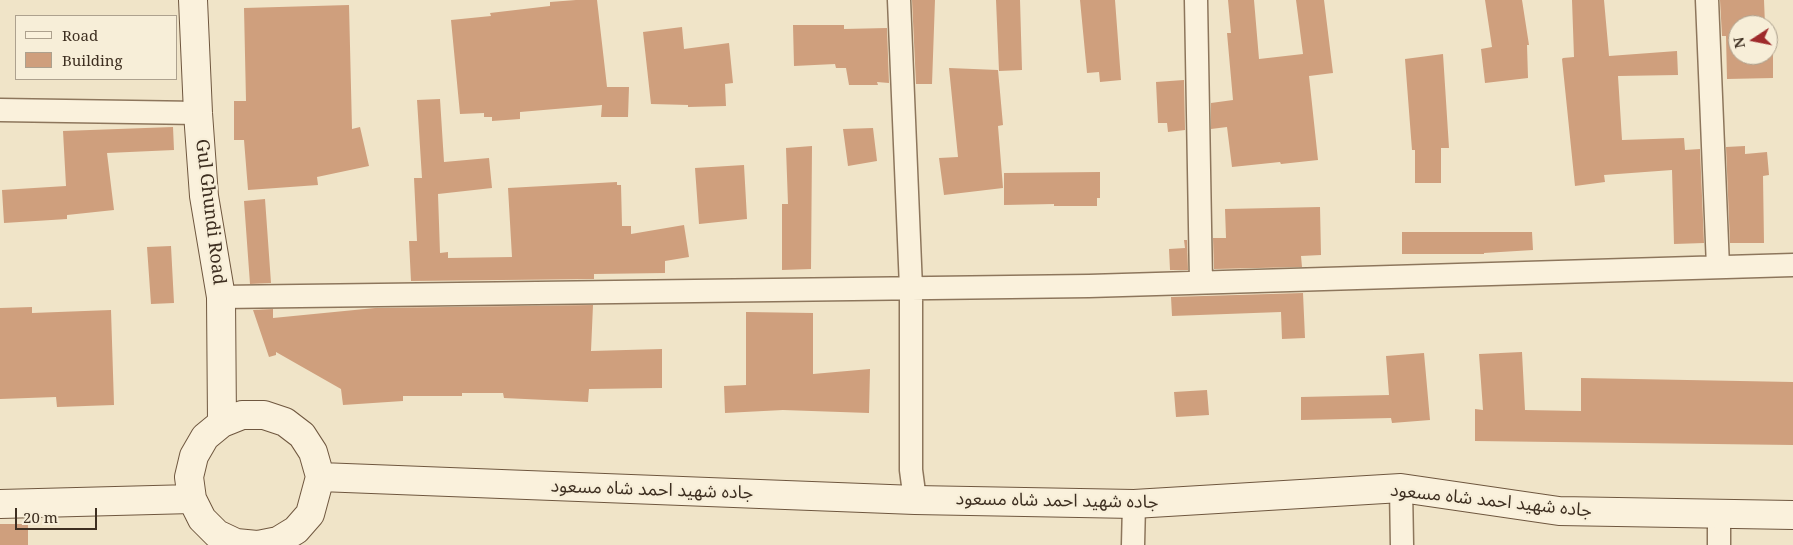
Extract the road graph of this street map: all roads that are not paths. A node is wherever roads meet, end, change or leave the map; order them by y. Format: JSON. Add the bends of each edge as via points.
{"nodes":[{"id":1,"x":193,"y":0,"type":"edge"},
{"id":2,"x":899,"y":0,"type":"edge"},
{"id":3,"x":1196,"y":0,"type":"edge"},
{"id":4,"x":1707,"y":0,"type":"edge"},
{"id":5,"x":0,"y":110,"type":"edge"},
{"id":6,"x":198,"y":113,"type":"junction"},
{"id":7,"x":1793,"y":265,"type":"edge"},
{"id":8,"x":1718,"y":267,"type":"junction"},
{"id":9,"x":1201,"y":282,"type":"junction"},
{"id":10,"x":911,"y":288,"type":"junction"},
{"id":11,"x":221,"y":297,"type":"junction"},
{"id":12,"x":222,"y":423,"type":"junction"},
{"id":13,"x":320,"y":477,"type":"junction"},
{"id":14,"x":1401,"y":488,"type":"junction"},
{"id":15,"x":192,"y":499,"type":"junction"},
{"id":16,"x":916,"y":500,"type":"junction"},
{"id":17,"x":0,"y":504,"type":"edge"},
{"id":18,"x":1134,"y":504,"type":"junction"},
{"id":19,"x":1719,"y":514,"type":"junction"},
{"id":20,"x":1793,"y":515,"type":"edge"},
{"id":21,"x":257,"y":544,"type":"edge"},
{"id":22,"x":1133,"y":545,"type":"edge"},
{"id":23,"x":1402,"y":545,"type":"edge"},
{"id":24,"x":1718,"y":545,"type":"edge"}],
"edges":[{"from":1,"to":6,"type":"main road","name":"Gul Ghundi Road"},
{"from":2,"to":10,"type":"street"},
{"from":3,"to":9,"type":"street"},
{"from":4,"to":8,"type":"street"},
{"from":5,"to":6,"type":"street"},
{"from":6,"to":11,"type":"main road","name":"Gul Ghundi Road","via":[[204,196]]},
{"from":7,"to":8,"type":"street"},
{"from":8,"to":9,"type":"street"},
{"from":9,"to":10,"type":"street"},
{"from":10,"to":11,"type":"street"},
{"from":10,"to":16,"type":"street","via":[[911,470]]},
{"from":11,"to":12,"type":"main road","name":"Gul Ghundi Road"},
{"from":12,"to":13,"type":"main road","via":[[242,415],[264,415],[285,422],[302,435],[314,452]]},
{"from":12,"to":15,"type":"main road","via":[[205,437],[194,456],[189,477]]},
{"from":13,"to":16,"type":"main road","name":"جاده شهيد احمد شاه مسعود"},
{"from":13,"to":21,"type":"main road","via":[[310,514],[296,530]]},
{"from":14,"to":18,"type":"main road","name":"جاده شهيد احمد شاه مسعود"},
{"from":14,"to":19,"type":"main road","name":"جاده شهيد احمد شاه مسعود","via":[[1559,511]]},
{"from":14,"to":23,"type":"street"},
{"from":15,"to":17,"type":"main road"},
{"from":15,"to":21,"type":"main road","via":[[202,519],[217,534]]},
{"from":16,"to":18,"type":"main road","name":"جاده شهيد احمد شاه مسعود"},
{"from":18,"to":22,"type":"street"},
{"from":19,"to":20,"type":"main road","name":"جاده شهيد احمد شاه مسعود"},
{"from":19,"to":24,"type":"street"}]}
